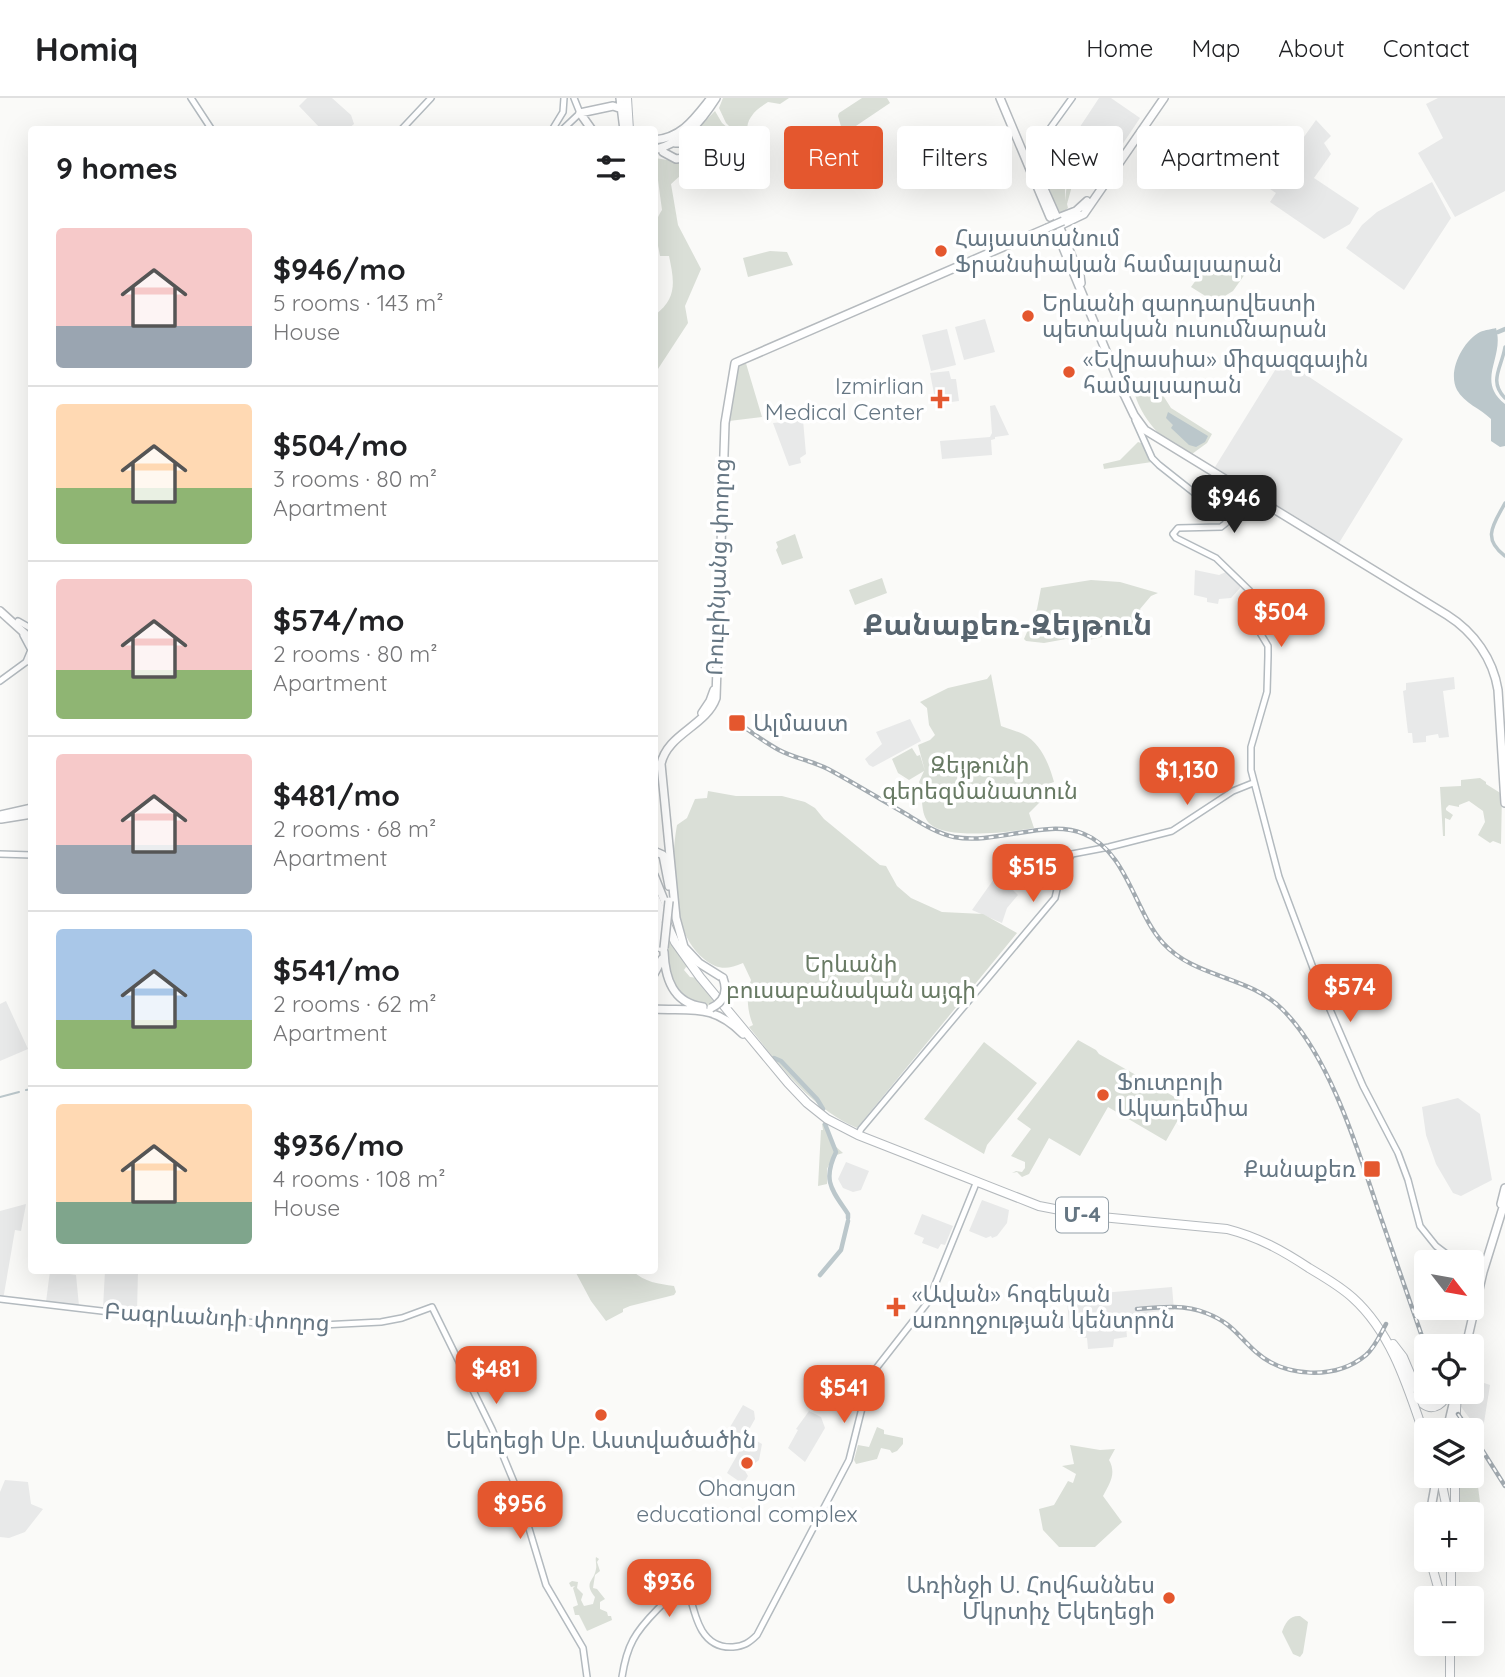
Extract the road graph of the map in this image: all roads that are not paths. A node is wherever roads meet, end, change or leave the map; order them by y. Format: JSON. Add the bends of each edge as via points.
{"nodes":[{"id":1,"x":191,"y":98,"type":"edge"},
{"id":2,"x":430,"y":98,"type":"edge"},
{"id":3,"x":564,"y":98,"type":"edge"},
{"id":4,"x":574,"y":98,"type":"edge"},
{"id":5,"x":713,"y":98,"type":"edge"},
{"id":6,"x":1002,"y":98,"type":"edge"},
{"id":7,"x":1072,"y":98,"type":"edge"},
{"id":8,"x":1162,"y":98,"type":"edge"},
{"id":9,"x":624,"y":101,"type":"edge"},
{"id":10,"x":579,"y":113,"type":"junction"},
{"id":11,"x":209,"y":126,"type":"edge"},
{"id":12,"x":405,"y":126,"type":"edge"},
{"id":13,"x":554,"y":126,"type":"edge"},
{"id":14,"x":566,"y":126,"type":"edge"},
{"id":15,"x":590,"y":126,"type":"edge"},
{"id":16,"x":590,"y":126,"type":"edge"},
{"id":17,"x":627,"y":126,"type":"edge"},
{"id":18,"x":1052,"y":126,"type":"edge"},
{"id":19,"x":658,"y":139,"type":"edge"},
{"id":20,"x":1020,"y":139,"type":"junction"},
{"id":21,"x":674,"y":143,"type":"junction"},
{"id":22,"x":658,"y":147,"type":"edge"},
{"id":23,"x":658,"y":147,"type":"edge"},
{"id":24,"x":663,"y":152,"type":"dead end"},
{"id":25,"x":1026,"y":152,"type":"edge"},
{"id":26,"x":1026,"y":154,"type":"edge"},
{"id":27,"x":1041,"y":189,"type":"edge"},
{"id":28,"x":1055,"y":224,"type":"junction"},
{"id":29,"x":1136,"y":414,"type":"junction"},
{"id":30,"x":1148,"y":433,"type":"junction"},
{"id":31,"x":1155,"y":460,"type":"junction"},
{"id":32,"x":1372,"y":568,"type":"junction"},
{"id":33,"x":0,"y":605,"type":"edge"},
{"id":34,"x":0,"y":611,"type":"edge"},
{"id":35,"x":18,"y":624,"type":"junction"},
{"id":36,"x":28,"y":630,"type":"edge"},
{"id":37,"x":28,"y":639,"type":"edge"},
{"id":38,"x":28,"y":663,"type":"edge"},
{"id":39,"x":0,"y":681,"type":"edge"},
{"id":40,"x":711,"y":705,"type":"junction"},
{"id":41,"x":1505,"y":751,"type":"edge"},
{"id":42,"x":1253,"y":783,"type":"junction"},
{"id":43,"x":1505,"y":803,"type":"edge"},
{"id":44,"x":28,"y":809,"type":"edge"},
{"id":45,"x":28,"y":814,"type":"edge"},
{"id":46,"x":0,"y":817,"type":"edge"},
{"id":47,"x":28,"y":851,"type":"edge"},
{"id":48,"x":658,"y":851,"type":"edge"},
{"id":49,"x":0,"y":853,"type":"edge"},
{"id":50,"x":23,"y":853,"type":"junction"},
{"id":51,"x":28,"y":854,"type":"edge"},
{"id":52,"x":658,"y":885,"type":"edge"},
{"id":53,"x":670,"y":889,"type":"junction"},
{"id":54,"x":658,"y":895,"type":"edge"},
{"id":55,"x":672,"y":902,"type":"junction"},
{"id":56,"x":658,"y":904,"type":"edge"},
{"id":57,"x":658,"y":925,"type":"edge"},
{"id":58,"x":683,"y":947,"type":"junction"},
{"id":59,"x":664,"y":950,"type":"junction"},
{"id":60,"x":660,"y":964,"type":"junction"},
{"id":61,"x":658,"y":967,"type":"edge"},
{"id":62,"x":682,"y":999,"type":"junction"},
{"id":63,"x":658,"y":1009,"type":"edge"},
{"id":64,"x":707,"y":1009,"type":"junction"},
{"id":65,"x":690,"y":1011,"type":"junction"},
{"id":66,"x":760,"y":1048,"type":"junction"},
{"id":67,"x":859,"y":1133,"type":"junction"},
{"id":68,"x":977,"y":1180,"type":"junction"},
{"id":69,"x":1505,"y":1188,"type":"edge"},
{"id":70,"x":1505,"y":1201,"type":"edge"},
{"id":71,"x":1441,"y":1250,"type":"edge"},
{"id":72,"x":1484,"y":1254,"type":"edge"},
{"id":73,"x":1484,"y":1257,"type":"edge"},
{"id":74,"x":0,"y":1299,"type":"edge"},
{"id":75,"x":1394,"y":1344,"type":"junction"},
{"id":76,"x":1414,"y":1383,"type":"edge"},
{"id":77,"x":1423,"y":1404,"type":"edge"},
{"id":78,"x":1440,"y":1404,"type":"edge"},
{"id":79,"x":1418,"y":1418,"type":"edge"},
{"id":80,"x":1422,"y":1418,"type":"edge"},
{"id":81,"x":1453,"y":1656,"type":"edge"},
{"id":82,"x":587,"y":1677,"type":"edge"},
{"id":83,"x":622,"y":1677,"type":"edge"},
{"id":84,"x":1452,"y":1677,"type":"edge"}],
"edges":[{"from":1,"to":11,"type":"main road"},
{"from":2,"to":12,"type":"main road"},
{"from":3,"to":13,"type":"main road","via":[[563,112]]},
{"from":4,"to":10,"type":"main road"},
{"from":5,"to":19,"type":"main road","via":[[681,131]]},
{"from":5,"to":21,"type":"main road","via":[[697,126]]},
{"from":5,"to":22,"type":"main road","via":[[687,132]]},
{"from":6,"to":20,"type":"main road"},
{"from":7,"to":18,"type":"main road"},
{"from":8,"to":28,"type":"main road","via":[[1086,205]]},
{"from":9,"to":10,"type":"main road"},
{"from":9,"to":17,"type":"highway"},
{"from":10,"to":14,"type":"main road"},
{"from":10,"to":15,"type":"main road"},
{"from":10,"to":16,"type":"main road"},
{"from":20,"to":25,"type":"main road"},
{"from":20,"to":26,"type":"main road"},
{"from":21,"to":23,"type":"main road"},
{"from":21,"to":24,"type":"main road","via":[[686,146],[686,157],[677,159]]},
{"from":27,"to":28,"type":"main road"},
{"from":28,"to":29,"type":"main road"},
{"from":28,"to":40,"type":"main road","name":"Ռուբինյանց փողոց","via":[[735,360],[722,423]]},
{"from":29,"to":30,"type":"main road"},
{"from":29,"to":31,"type":"main road"},
{"from":30,"to":31,"type":"main road"},
{"from":30,"to":32,"type":"main road"},
{"from":31,"to":42,"type":"main road","via":[[1226,518],[1221,527],[1178,528],[1173,534],[1216,558],[1250,591],[1253,621],[1268,646],[1267,692],[1251,749]]},
{"from":32,"to":41,"type":"main road","via":[[1455,615],[1483,643],[1500,680]]},
{"from":32,"to":43,"type":"main road","via":[[1453,619],[1485,654],[1498,690]]},
{"from":33,"to":35,"type":"main road"},
{"from":34,"to":35,"type":"main road"},
{"from":35,"to":36,"type":"main road"},
{"from":35,"to":37,"type":"main road"},
{"from":38,"to":39,"type":"main road"},
{"from":40,"to":53,"type":"main road","name":"Ռուբինյանց փողոց","via":[[666,746],[658,760]]},
{"from":40,"to":55,"type":"main road","name":"Ռուբինյանց փողոց","via":[[661,760]]},
{"from":42,"to":67,"type":"main road","via":[[1172,831],[1072,854],[1055,898]]},
{"from":42,"to":71,"type":"main road","via":[[1279,877],[1308,954],[1370,1102],[1398,1153],[1420,1226]]},
{"from":44,"to":46,"type":"main road"},
{"from":45,"to":46,"type":"main road"},
{"from":47,"to":50,"type":"main road"},
{"from":48,"to":53,"type":"main road","via":[[664,858]]},
{"from":49,"to":50,"type":"main road"},
{"from":50,"to":51,"type":"main road"},
{"from":52,"to":58,"type":"main road"},
{"from":53,"to":55,"type":"main road","name":"Ռուբինյանց փողոց"},
{"from":54,"to":58,"type":"highway","number":"Մ-4"},
{"from":55,"to":58,"type":"main road"},
{"from":55,"to":59,"type":"main road","name":"Ռուբինյանց փողոց","bridge":true},
{"from":56,"to":66,"type":"highway","number":"Մ-4","via":[[690,964]]},
{"from":57,"to":60,"type":"main road"},
{"from":58,"to":64,"type":"main road","bridge":true,"via":[[723,978],[724,996]]},
{"from":58,"to":66,"type":"highway","number":"Մ-4"},
{"from":59,"to":60,"type":"main road","name":"Ռուբինյանց փողոց"},
{"from":59,"to":62,"type":"main road","via":[[670,987]]},
{"from":60,"to":61,"type":"main road","name":"Ռուբինյանց փողոց"},
{"from":62,"to":64,"type":"main road"},
{"from":62,"to":65,"type":"main road"},
{"from":63,"to":65,"type":"main road"},
{"from":64,"to":65,"type":"main road"},
{"from":64,"to":66,"type":"main road","via":[[726,1018]]},
{"from":66,"to":67,"type":"highway","number":"Մ-4","via":[[807,1103],[829,1120]]},
{"from":67,"to":68,"type":"highway","number":"Մ-4"},
{"from":68,"to":75,"type":"highway","number":"Մ-4","via":[[1056,1206],[1250,1230],[1354,1294]]},
{"from":68,"to":79,"type":"highway","number":"Մ-4","via":[[1055,1210],[1227,1229],[1277,1247],[1352,1297],[1379,1329],[1392,1350]]},
{"from":68,"to":83,"type":"main road","via":[[928,1301],[874,1371],[849,1461],[757,1635],[748,1644],[728,1647],[707,1639],[687,1584],[635,1637]]},
{"from":69,"to":72,"type":"main road"},
{"from":70,"to":73,"type":"main road"},
{"from":74,"to":82,"type":"main road","name":"Բագրևանդի փողոց","via":[[302,1326],[394,1320],[432,1307],[492,1429],[527,1519],[546,1585],[580,1641]]},
{"from":75,"to":76,"type":"highway"},
{"from":75,"to":80,"type":"highway","number":"Մ-4"},
{"from":77,"to":78,"type":"highway"},
{"from":81,"to":84,"type":"highway"}]}
